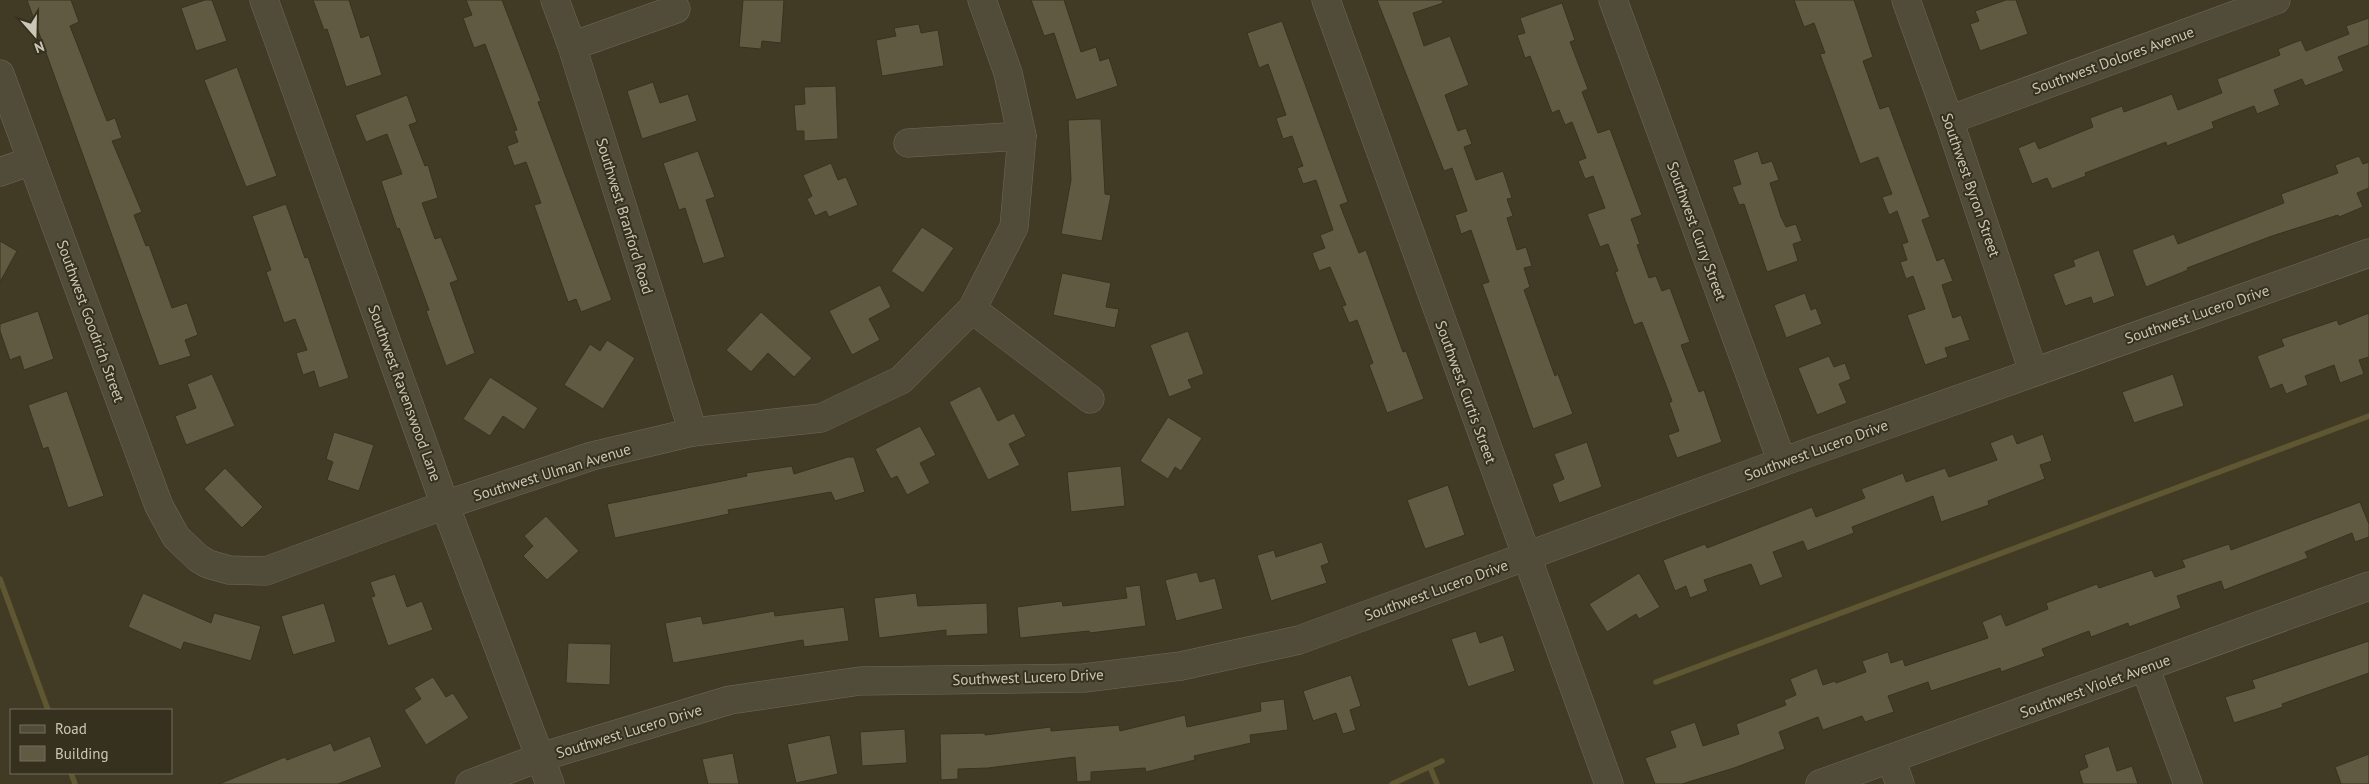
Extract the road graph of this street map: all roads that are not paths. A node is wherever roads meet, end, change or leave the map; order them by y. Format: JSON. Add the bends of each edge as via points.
{"nodes":[{"id":1,"x":264,"y":0,"type":"edge"},
{"id":2,"x":555,"y":0,"type":"edge"},
{"id":3,"x":982,"y":0,"type":"edge"},
{"id":4,"x":1326,"y":0,"type":"edge"},
{"id":5,"x":1613,"y":0,"type":"edge"},
{"id":6,"x":1906,"y":0,"type":"edge"},
{"id":7,"x":2276,"y":0,"type":"edge"},
{"id":8,"x":676,"y":9,"type":"dead end"},
{"id":9,"x":572,"y":46,"type":"junction"},
{"id":10,"x":0,"y":74,"type":"edge"},
{"id":11,"x":1949,"y":120,"type":"junction"},
{"id":12,"x":1022,"y":136,"type":"junction"},
{"id":13,"x":908,"y":143,"type":"dead end"},
{"id":14,"x":31,"y":161,"type":"junction"},
{"id":15,"x":0,"y":172,"type":"edge"},
{"id":16,"x":2369,"y":253,"type":"edge"},
{"id":17,"x":972,"y":309,"type":"junction"},
{"id":18,"x":2033,"y":372,"type":"junction"},
{"id":19,"x":1090,"y":400,"type":"dead end"},
{"id":20,"x":693,"y":432,"type":"junction"},
{"id":21,"x":1782,"y":462,"type":"junction"},
{"id":22,"x":445,"y":505,"type":"junction"},
{"id":23,"x":1526,"y":557,"type":"junction"},
{"id":24,"x":198,"y":558,"type":"joint"},
{"id":25,"x":2369,"y":586,"type":"edge"},
{"id":26,"x":2145,"y":667,"type":"junction"},
{"id":27,"x":541,"y":757,"type":"junction"},
{"id":28,"x":1891,"y":759,"type":"junction"},
{"id":29,"x":470,"y":784,"type":"edge"},
{"id":30,"x":550,"y":784,"type":"edge"},
{"id":31,"x":1609,"y":784,"type":"edge"},
{"id":32,"x":1820,"y":784,"type":"edge"},
{"id":33,"x":1900,"y":784,"type":"edge"},
{"id":34,"x":2188,"y":784,"type":"edge"}],
"edges":[{"from":1,"to":22,"type":"street","name":"Southwest Ravenswood Lane"},
{"from":2,"to":9,"type":"street","name":"Southwest Branford Road"},
{"from":3,"to":12,"type":"street","name":"Southwest Ulman Avenue","via":[[1008,73]]},
{"from":4,"to":23,"type":"street","name":"Southwest Curtis Street"},
{"from":5,"to":21,"type":"street","name":"Southwest Curry Street"},
{"from":6,"to":11,"type":"street","name":"Southwest Byron Street"},
{"from":7,"to":11,"type":"street","name":"Southwest Dolores Avenue"},
{"from":8,"to":9,"type":"street"},
{"from":9,"to":20,"type":"street","name":"Southwest Branford Road"},
{"from":10,"to":14,"type":"street","name":"Southwest Goodrich Street"},
{"from":11,"to":18,"type":"street","name":"Southwest Byron Street"},
{"from":12,"to":13,"type":"street"},
{"from":12,"to":17,"type":"street","name":"Southwest Ulman Avenue","via":[[1014,227]]},
{"from":14,"to":15,"type":"street"},
{"from":14,"to":24,"type":"street","name":"Southwest Goodrich Street","via":[[159,506],[176,537]]},
{"from":16,"to":18,"type":"street","name":"Southwest Lucero Drive"},
{"from":17,"to":19,"type":"street"},
{"from":17,"to":20,"type":"street","name":"Southwest Ulman Avenue","via":[[901,380],[821,418]]},
{"from":18,"to":21,"type":"street","name":"Southwest Lucero Drive"},
{"from":20,"to":22,"type":"street","name":"Southwest Ulman Avenue","via":[[592,456]]},
{"from":21,"to":23,"type":"street","name":"Southwest Lucero Drive"},
{"from":22,"to":24,"type":"street","name":"Southwest Ulman Avenue","via":[[266,571],[230,570]]},
{"from":22,"to":27,"type":"street","name":"Southwest Ravenswood Lane"},
{"from":23,"to":27,"type":"street","name":"Southwest Lucero Drive","via":[[1299,640],[1181,666],[1084,678],[860,681],[730,700]]},
{"from":23,"to":31,"type":"street","name":"Southwest Curtis Street"},
{"from":25,"to":26,"type":"street","name":"Southwest Violet Avenue"},
{"from":26,"to":28,"type":"street","name":"Southwest Violet Avenue"},
{"from":26,"to":34,"type":"street"},
{"from":27,"to":29,"type":"street","name":"Southwest Lucero Drive"},
{"from":27,"to":30,"type":"street","name":"Southwest Ravenswood Lane"},
{"from":28,"to":32,"type":"street","name":"Southwest Violet Avenue"},
{"from":28,"to":33,"type":"street"}]}
